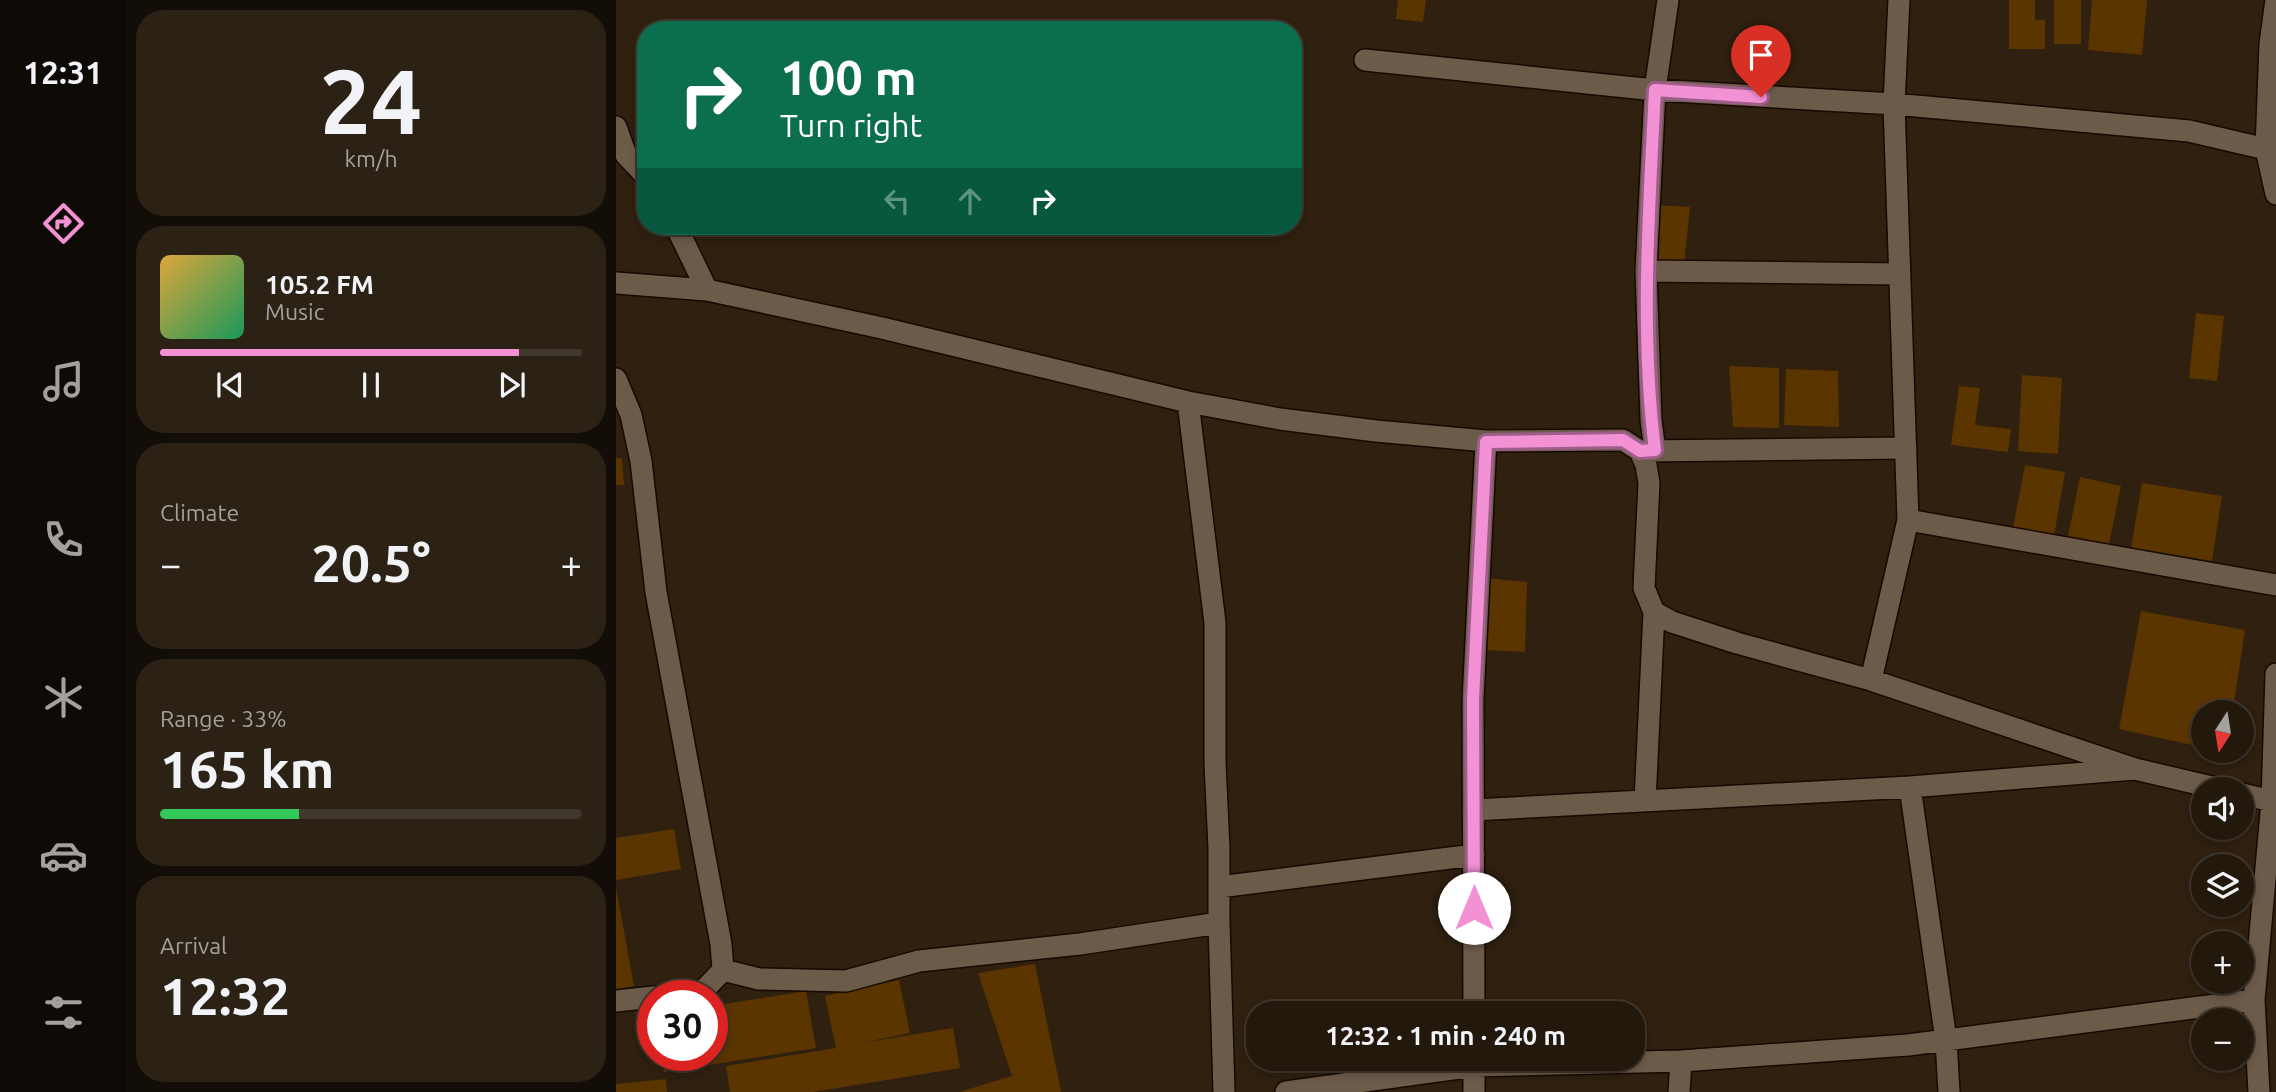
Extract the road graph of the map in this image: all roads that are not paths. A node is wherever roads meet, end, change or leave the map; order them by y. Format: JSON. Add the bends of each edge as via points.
{"nodes":[{"id":1,"x":1668,"y":0,"type":"edge"},
{"id":2,"x":1899,"y":0,"type":"edge"},
{"id":3,"x":2276,"y":0,"type":"edge"},
{"id":4,"x":2273,"y":45,"type":"edge"},
{"id":5,"x":1366,"y":60,"type":"dead end"},
{"id":6,"x":1655,"y":90,"type":"junction"},
{"id":7,"x":1894,"y":104,"type":"junction"},
{"id":8,"x":616,"y":127,"type":"edge"},
{"id":9,"x":2271,"y":152,"type":"edge"},
{"id":10,"x":637,"y":167,"type":"edge"},
{"id":11,"x":2276,"y":194,"type":"edge"},
{"id":12,"x":680,"y":235,"type":"edge"},
{"id":13,"x":1646,"y":271,"type":"junction"},
{"id":14,"x":1900,"y":274,"type":"junction"},
{"id":15,"x":616,"y":283,"type":"edge"},
{"id":16,"x":708,"y":290,"type":"junction"},
{"id":17,"x":616,"y":379,"type":"edge"},
{"id":18,"x":1188,"y":402,"type":"junction"},
{"id":19,"x":1486,"y":442,"type":"junction"},
{"id":20,"x":1906,"y":447,"type":"junction"},
{"id":21,"x":1647,"y":451,"type":"junction"},
{"id":22,"x":1908,"y":520,"type":"junction"},
{"id":23,"x":2276,"y":585,"type":"edge"},
{"id":24,"x":1654,"y":612,"type":"junction"},
{"id":25,"x":2276,"y":674,"type":"edge"},
{"id":26,"x":1871,"y":680,"type":"junction"},
{"id":27,"x":2135,"y":769,"type":"junction"},
{"id":28,"x":2191,"y":782,"type":"edge"},
{"id":29,"x":1910,"y":787,"type":"junction"},
{"id":30,"x":2254,"y":797,"type":"edge"},
{"id":31,"x":1645,"y":801,"type":"junction"},
{"id":32,"x":2274,"y":802,"type":"edge"},
{"id":33,"x":1473,"y":810,"type":"junction"},
{"id":34,"x":1474,"y":855,"type":"junction"},
{"id":35,"x":1219,"y":887,"type":"junction"},
{"id":36,"x":1219,"y":923,"type":"junction"},
{"id":37,"x":723,"y":970,"type":"junction"},
{"id":38,"x":713,"y":980,"type":"edge"},
{"id":39,"x":637,"y":999,"type":"edge"},
{"id":40,"x":2254,"y":1000,"type":"junction"},
{"id":41,"x":1474,"y":1001,"type":"edge"},
{"id":42,"x":616,"y":1002,"type":"edge"},
{"id":43,"x":1946,"y":1040,"type":"junction"},
{"id":44,"x":1645,"y":1061,"type":"edge"},
{"id":45,"x":1681,"y":1061,"type":"junction"},
{"id":46,"x":1418,"y":1071,"type":"edge"},
{"id":47,"x":1474,"y":1071,"type":"edge"},
{"id":48,"x":1224,"y":1092,"type":"edge"},
{"id":49,"x":1286,"y":1092,"type":"edge"},
{"id":50,"x":1474,"y":1092,"type":"edge"},
{"id":51,"x":1679,"y":1092,"type":"edge"},
{"id":52,"x":1949,"y":1092,"type":"edge"},
{"id":53,"x":2259,"y":1092,"type":"edge"}],
"edges":[{"from":1,"to":6,"type":"street"},
{"from":2,"to":7,"type":"street"},
{"from":3,"to":4,"type":"street"},
{"from":4,"to":9,"type":"street"},
{"from":5,"to":6,"type":"street"},
{"from":6,"to":7,"type":"street"},
{"from":6,"to":13,"type":"street"},
{"from":7,"to":9,"type":"street","via":[[2189,131]]},
{"from":7,"to":14,"type":"street"},
{"from":8,"to":10,"type":"street","via":[[626,155]]},
{"from":9,"to":11,"type":"street"},
{"from":12,"to":16,"type":"street"},
{"from":13,"to":14,"type":"street"},
{"from":13,"to":21,"type":"street","via":[[1651,420]]},
{"from":14,"to":20,"type":"street"},
{"from":15,"to":16,"type":"street"},
{"from":16,"to":18,"type":"street"},
{"from":17,"to":37,"type":"street","via":[[631,415],[641,461],[656,592]]},
{"from":18,"to":19,"type":"street","via":[[1280,419]]},
{"from":18,"to":35,"type":"street","via":[[1215,623]]},
{"from":19,"to":21,"type":"street","via":[[1623,440]]},
{"from":19,"to":33,"type":"street","via":[[1473,700]]},
{"from":20,"to":21,"type":"street"},
{"from":20,"to":22,"type":"street"},
{"from":21,"to":24,"type":"street","via":[[1650,483],[1644,588]]},
{"from":22,"to":23,"type":"street"},
{"from":22,"to":26,"type":"street"},
{"from":24,"to":26,"type":"street","via":[[1737,643]]},
{"from":24,"to":31,"type":"street"},
{"from":25,"to":32,"type":"street"},
{"from":26,"to":27,"type":"street"},
{"from":27,"to":28,"type":"street"},
{"from":27,"to":29,"type":"street"},
{"from":29,"to":31,"type":"street"},
{"from":29,"to":43,"type":"street"},
{"from":30,"to":32,"type":"street"},
{"from":31,"to":33,"type":"street"},
{"from":32,"to":40,"type":"street"},
{"from":33,"to":34,"type":"street"},
{"from":34,"to":35,"type":"street"},
{"from":34,"to":41,"type":"street"},
{"from":35,"to":36,"type":"street"},
{"from":36,"to":37,"type":"street","via":[[919,961],[846,981],[759,979]]},
{"from":36,"to":48,"type":"street"},
{"from":37,"to":38,"type":"street"},
{"from":39,"to":42,"type":"street"},
{"from":40,"to":43,"type":"street"},
{"from":40,"to":53,"type":"street"},
{"from":43,"to":45,"type":"street"},
{"from":43,"to":52,"type":"street"},
{"from":44,"to":45,"type":"street"},
{"from":45,"to":51,"type":"street"},
{"from":46,"to":49,"type":"street"},
{"from":47,"to":50,"type":"street"}]}
